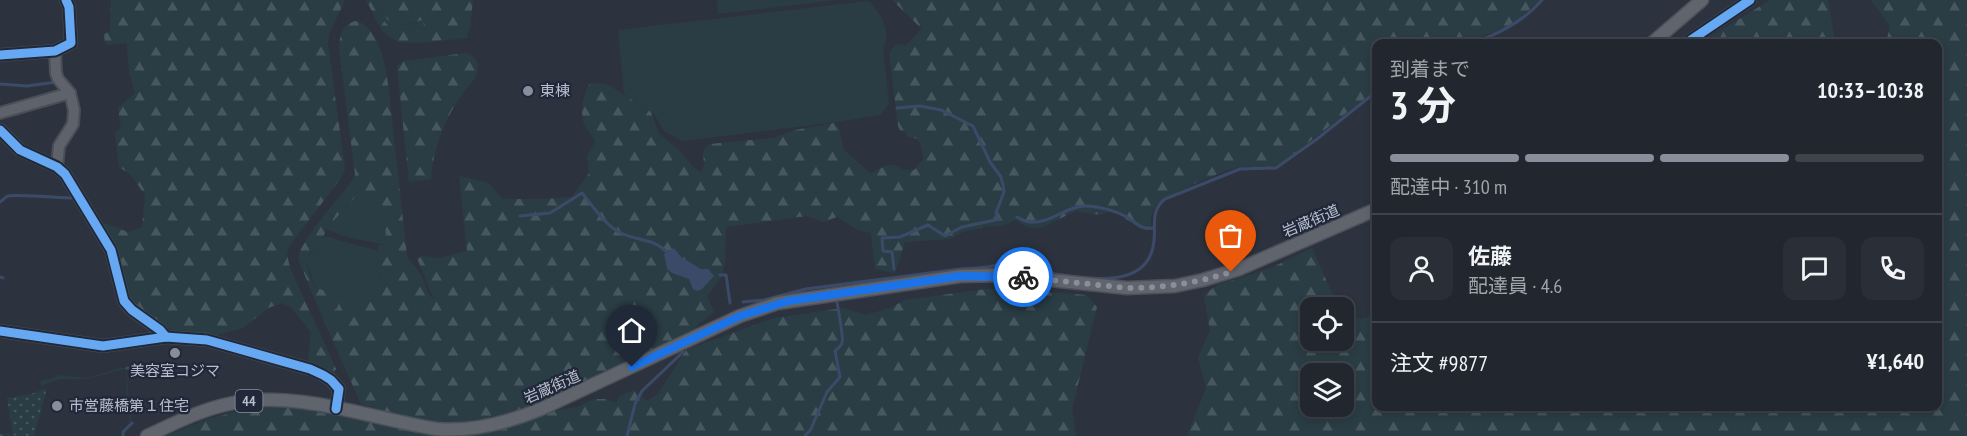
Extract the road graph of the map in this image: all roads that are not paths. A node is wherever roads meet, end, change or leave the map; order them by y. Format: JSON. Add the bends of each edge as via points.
{"nodes":[{"id":1,"x":66,"y":0,"type":"edge"},
{"id":2,"x":1702,"y":0,"type":"edge"},
{"id":3,"x":1750,"y":0,"type":"edge"},
{"id":4,"x":1657,"y":39,"type":"edge"},
{"id":5,"x":1692,"y":39,"type":"edge"},
{"id":6,"x":55,"y":51,"type":"junction"},
{"id":7,"x":0,"y":55,"type":"edge"},
{"id":8,"x":70,"y":93,"type":"junction"},
{"id":9,"x":0,"y":113,"type":"edge"},
{"id":10,"x":0,"y":130,"type":"edge"},
{"id":11,"x":57,"y":167,"type":"junction"},
{"id":12,"x":1372,"y":211,"type":"edge"},
{"id":13,"x":0,"y":331,"type":"edge"},
{"id":14,"x":166,"y":337,"type":"junction"},
{"id":15,"x":336,"y":409,"type":"junction"},
{"id":16,"x":147,"y":436,"type":"edge"}],
"edges":[{"from":1,"to":6,"type":"street","via":[[71,43]]},
{"from":2,"to":4,"type":"main road"},
{"from":3,"to":5,"type":"street"},
{"from":6,"to":7,"type":"street"},
{"from":6,"to":8,"type":"street","via":[[58,79]]},
{"from":8,"to":9,"type":"street"},
{"from":8,"to":11,"type":"street","via":[[73,124],[61,142]]},
{"from":10,"to":11,"type":"street","via":[[20,150]]},
{"from":11,"to":14,"type":"street","via":[[107,242],[124,301]]},
{"from":12,"to":15,"type":"main road","name":"岩蔵街道","number":"44","via":[[1239,269],[1175,286],[1127,288],[1002,275],[960,276],[778,303],[740,316],[541,409],[487,426],[437,429]]},
{"from":13,"to":14,"type":"street","via":[[103,346]]},
{"from":14,"to":15,"type":"street","via":[[214,342],[316,372],[337,386]]},
{"from":15,"to":16,"type":"main road","name":"岩蔵街道","number":"44","via":[[289,401],[239,402],[197,413]]}]}
